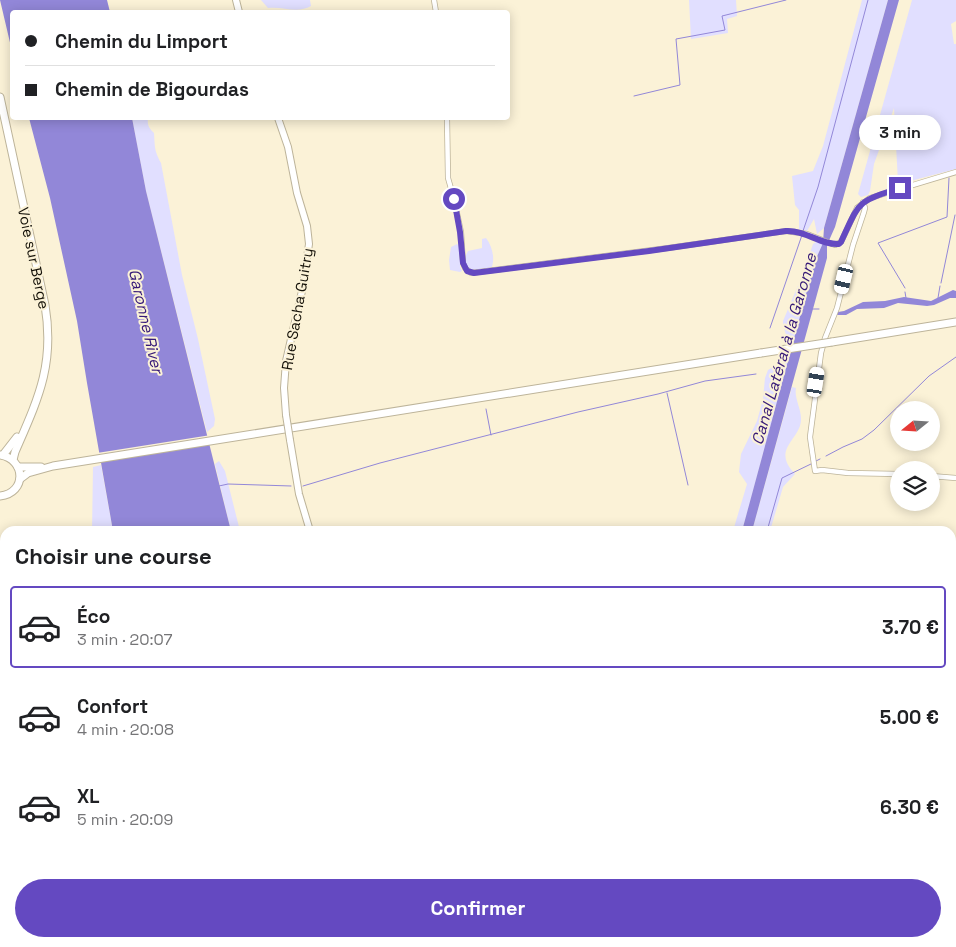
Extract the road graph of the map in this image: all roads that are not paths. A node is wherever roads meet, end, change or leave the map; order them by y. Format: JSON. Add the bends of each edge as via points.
{"nodes":[{"id":1,"x":0,"y":97,"type":"edge"},
{"id":2,"x":279,"y":120,"type":"edge"},
{"id":3,"x":448,"y":120,"type":"edge"},
{"id":4,"x":956,"y":172,"type":"edge"},
{"id":5,"x":863,"y":202,"type":"junction"},
{"id":6,"x":956,"y":322,"type":"edge"},
{"id":7,"x":30,"y":418,"type":"junction"},
{"id":8,"x":1,"y":455,"type":"edge"},
{"id":9,"x":16,"y":464,"type":"junction"},
{"id":10,"x":56,"y":466,"type":"junction"},
{"id":11,"x":890,"y":474,"type":"edge"},
{"id":12,"x":940,"y":477,"type":"edge"},
{"id":13,"x":956,"y":478,"type":"edge"},
{"id":14,"x":20,"y":479,"type":"junction"},
{"id":15,"x":0,"y":496,"type":"edge"},
{"id":16,"x":308,"y":526,"type":"edge"}],
"edges":[{"from":1,"to":7,"type":"main road","name":"Voie sur Berge","via":[[47,322],[46,369]]},
{"from":2,"to":16,"type":"street","name":"Rue Sacha Guitry","bridge":true,"via":[[309,244],[286,361],[284,388],[298,494]]},
{"from":3,"to":5,"type":"street","via":[[448,178],[464,268],[470,273],[786,231],[839,244]]},
{"from":4,"to":5,"type":"street","via":[[876,195]]},
{"from":5,"to":11,"type":"street","via":[[865,208],[837,308],[824,338],[810,441],[815,468]]},
{"from":6,"to":10,"type":"main road","bridge":true},
{"from":7,"to":8,"type":"main road"},
{"from":7,"to":9,"type":"main road","via":[[14,452]]},
{"from":8,"to":9,"type":"main road"},
{"from":9,"to":10,"type":"main road"},
{"from":9,"to":14,"type":"main road"},
{"from":10,"to":14,"type":"main road","via":[[28,473]]},
{"from":12,"to":13,"type":"street"},
{"from":14,"to":15,"type":"main road","via":[[14,490]]}]}
